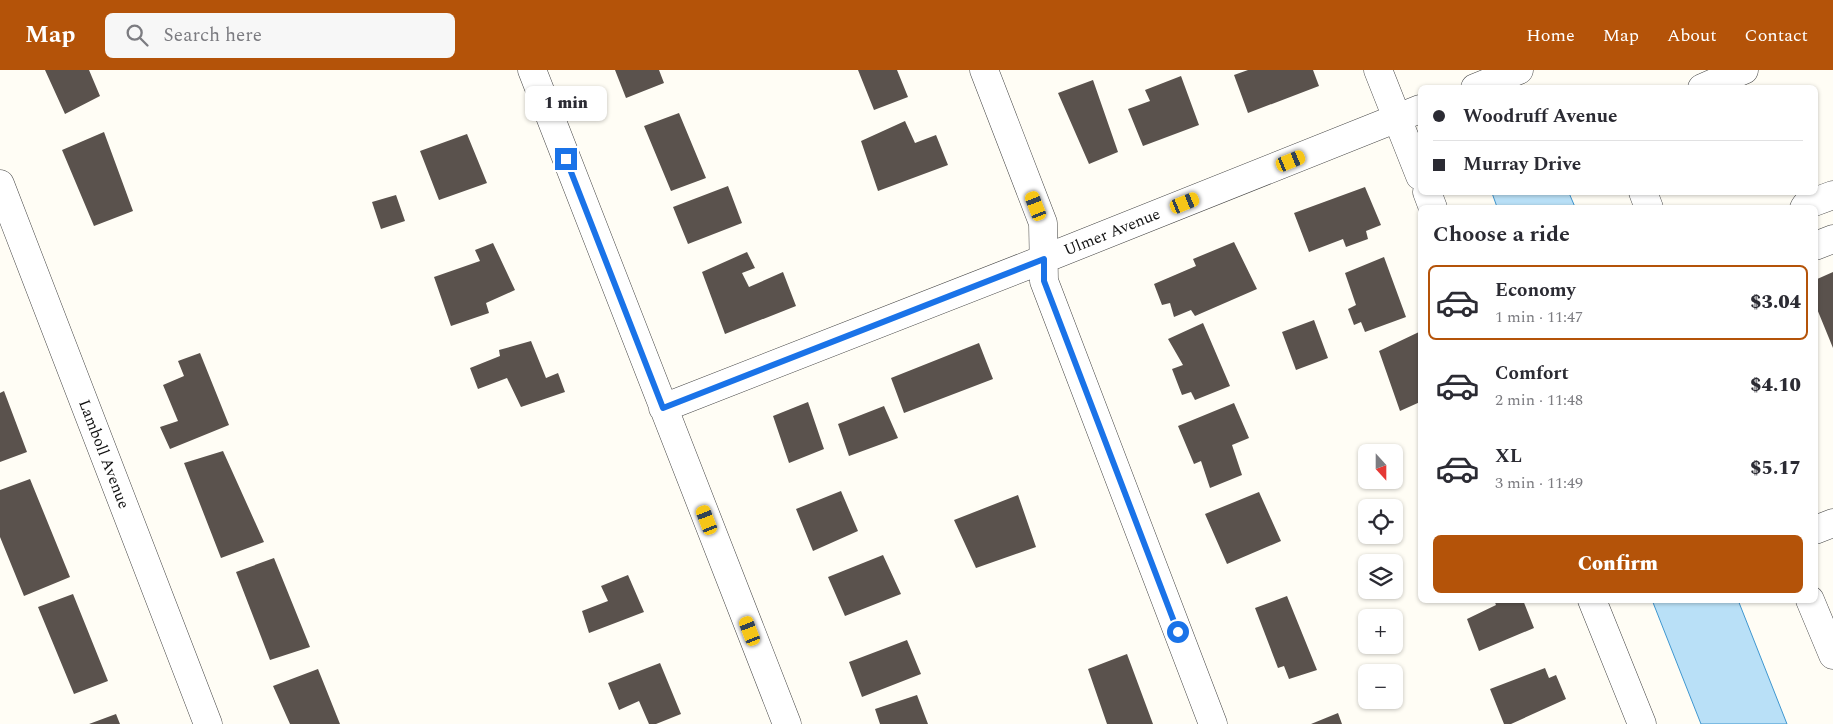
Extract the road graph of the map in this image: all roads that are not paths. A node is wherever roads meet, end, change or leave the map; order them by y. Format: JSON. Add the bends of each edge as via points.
{"nodes":[{"id":1,"x":532,"y":70,"type":"edge"},
{"id":2,"x":984,"y":70,"type":"edge"},
{"id":3,"x":1378,"y":70,"type":"edge"},
{"id":4,"x":1519,"y":70,"type":"edge"},
{"id":5,"x":1744,"y":70,"type":"edge"},
{"id":6,"x":1482,"y":85,"type":"edge"},
{"id":7,"x":1709,"y":85,"type":"edge"},
{"id":8,"x":1408,"y":114,"type":"edge"},
{"id":9,"x":1418,"y":166,"type":"edge"},
{"id":10,"x":0,"y":184,"type":"edge"},
{"id":11,"x":1833,"y":195,"type":"edge"},
{"id":12,"x":1806,"y":205,"type":"edge"},
{"id":13,"x":1833,"y":239,"type":"edge"},
{"id":14,"x":1818,"y":245,"type":"edge"},
{"id":15,"x":1044,"y":259,"type":"junction"},
{"id":16,"x":663,"y":408,"type":"junction"},
{"id":17,"x":1833,"y":523,"type":"edge"},
{"id":18,"x":1818,"y":529,"type":"edge"},
{"id":19,"x":1593,"y":603,"type":"edge"},
{"id":20,"x":1811,"y":603,"type":"edge"},
{"id":21,"x":1833,"y":655,"type":"edge"},
{"id":22,"x":208,"y":724,"type":"edge"},
{"id":23,"x":786,"y":724,"type":"edge"},
{"id":24,"x":1213,"y":724,"type":"edge"},
{"id":25,"x":1642,"y":724,"type":"edge"}],
"edges":[{"from":1,"to":16,"type":"street"},
{"from":2,"to":15,"type":"street","via":[[1043,223]]},
{"from":3,"to":8,"type":"street"},
{"from":4,"to":6,"type":"street"},
{"from":5,"to":7,"type":"street"},
{"from":8,"to":9,"type":"street"},
{"from":8,"to":15,"type":"street","name":"Ulmer Avenue"},
{"from":10,"to":22,"type":"street","name":"Lamboll Avenue"},
{"from":11,"to":12,"type":"street"},
{"from":13,"to":14,"type":"street"},
{"from":15,"to":16,"type":"street","name":"Ulmer Avenue"},
{"from":15,"to":24,"type":"street","via":[[1044,281]]},
{"from":16,"to":23,"type":"street"},
{"from":17,"to":18,"type":"street"},
{"from":19,"to":25,"type":"street"},
{"from":20,"to":21,"type":"street"}]}
